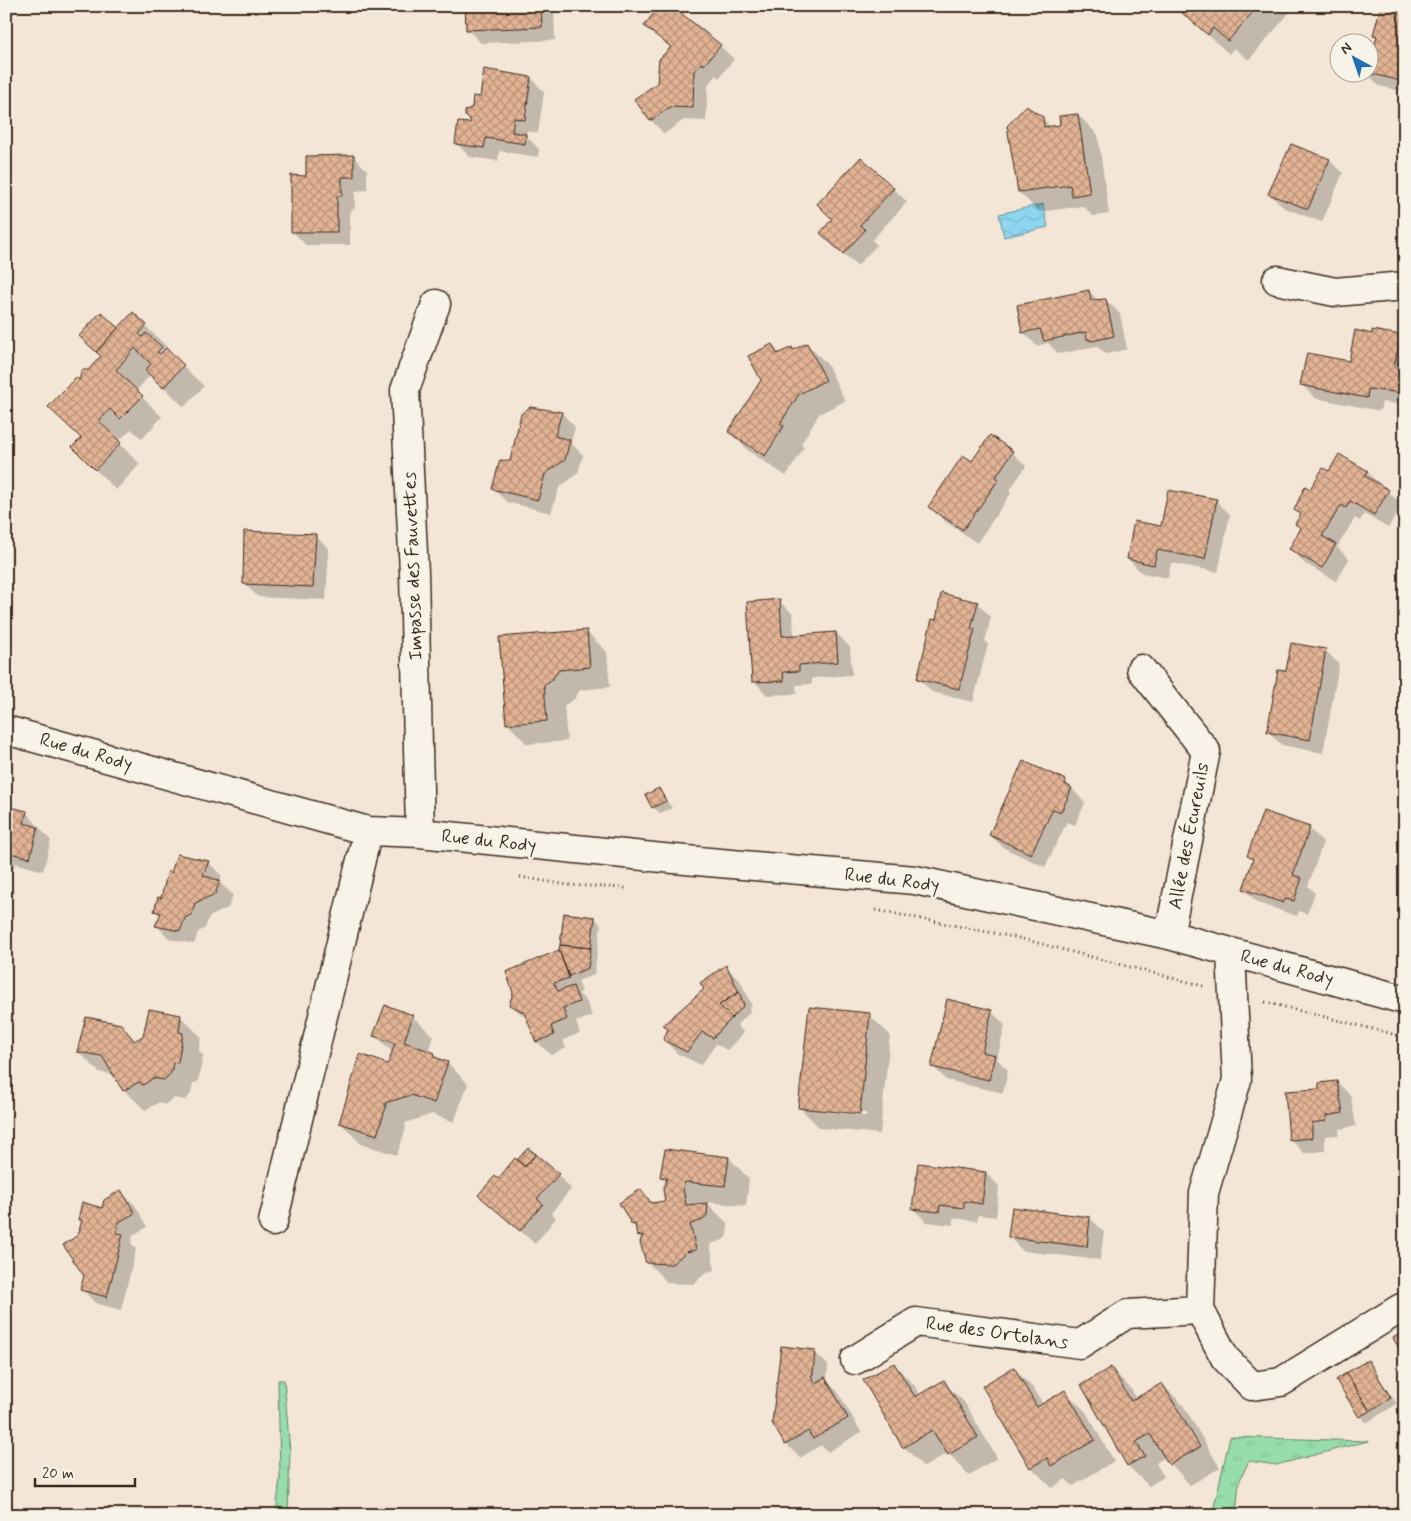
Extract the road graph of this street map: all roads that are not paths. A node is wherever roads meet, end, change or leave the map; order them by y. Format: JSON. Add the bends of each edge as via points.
{"nodes":[{"id":1,"x":1277,"y":280,"type":"dead end"},
{"id":2,"x":1405,"y":286,"type":"edge"},
{"id":3,"x":436,"y":304,"type":"dead end"},
{"id":4,"x":1141,"y":669,"type":"dead end"},
{"id":5,"x":6,"y":730,"type":"edge"},
{"id":6,"x":368,"y":831,"type":"junction"},
{"id":7,"x":420,"y":833,"type":"junction"},
{"id":8,"x":1169,"y":935,"type":"junction"},
{"id":9,"x":1231,"y":952,"type":"junction"},
{"id":10,"x":1405,"y":1000,"type":"edge"},
{"id":11,"x":273,"y":1222,"type":"dead end"},
{"id":12,"x":1401,"y":1308,"type":"dead end"},
{"id":13,"x":1200,"y":1310,"type":"junction"},
{"id":14,"x":855,"y":1360,"type":"dead end"}],
"edges":[{"from":1,"to":2,"type":"street","via":[[1334,292]]},
{"from":3,"to":7,"type":"street","name":"Impasse des Fauvettes","via":[[405,390],[414,573]]},
{"from":4,"to":8,"type":"street","name":"Allée des Écureuils","via":[[1206,751]]},
{"from":5,"to":6,"type":"street","name":"Rue du Rody"},
{"from":6,"to":7,"type":"street","name":"Rue du Rody"},
{"from":6,"to":11,"type":"street"},
{"from":7,"to":8,"type":"street","name":"Rue du Rody","via":[[915,880]]},
{"from":8,"to":9,"type":"street","name":"Rue du Rody"},
{"from":9,"to":10,"type":"street","name":"Rue du Rody"},
{"from":9,"to":13,"type":"street","via":[[1237,1080],[1204,1193]]},
{"from":12,"to":13,"type":"street","via":[[1281,1382],[1252,1386],[1225,1358]]},
{"from":13,"to":14,"type":"street","name":"Rue des Ortolans","via":[[1127,1314],[1080,1344],[916,1322]]}]}
